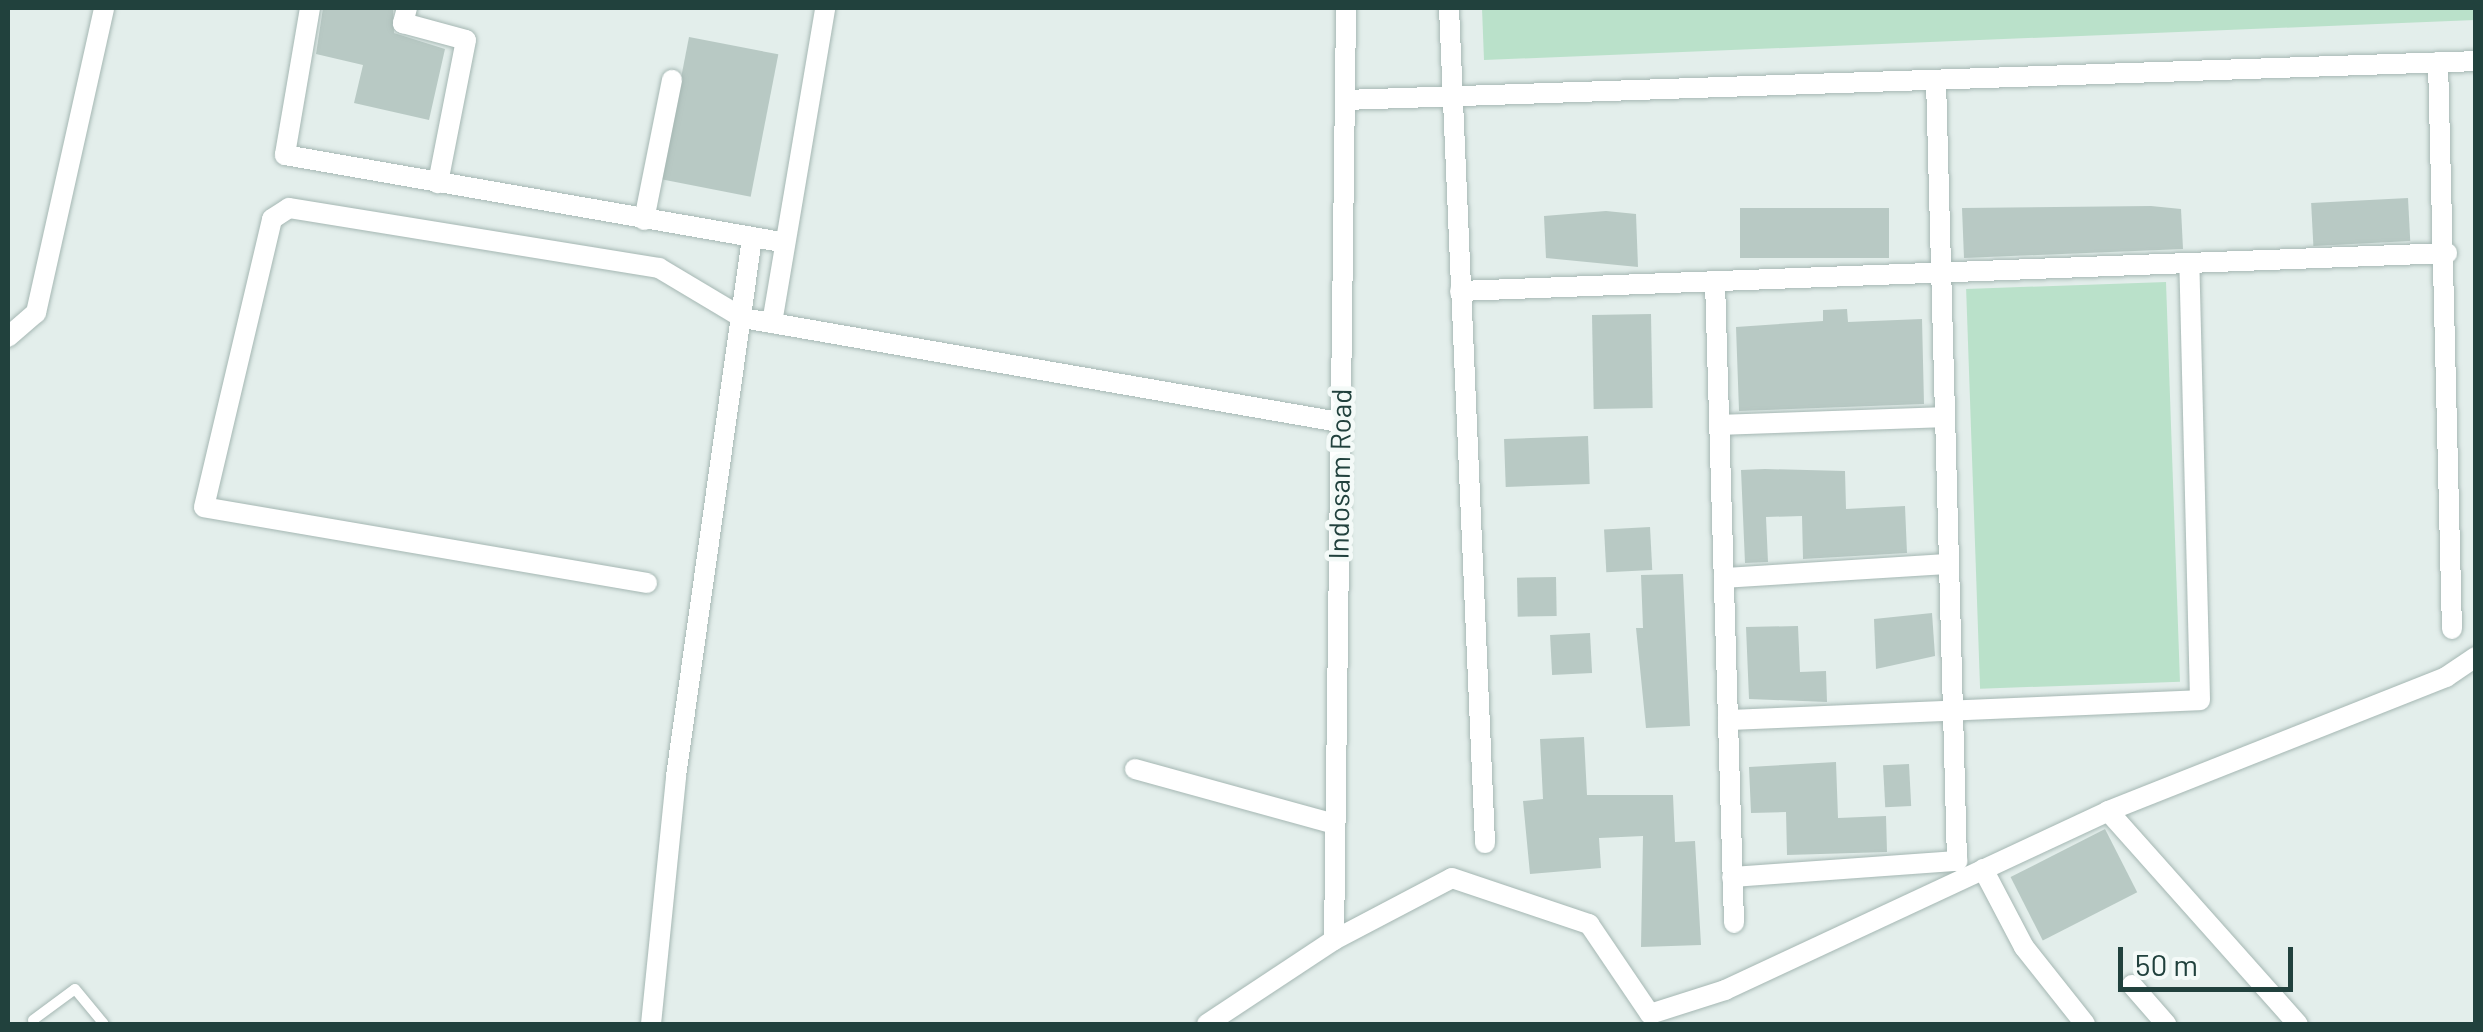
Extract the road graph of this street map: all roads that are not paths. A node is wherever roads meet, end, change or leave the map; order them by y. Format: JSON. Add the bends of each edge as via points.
{"nodes":[{"id":1,"x":104,"y":8,"type":"edge"},
{"id":2,"x":310,"y":8,"type":"edge"},
{"id":3,"x":408,"y":8,"type":"edge"},
{"id":4,"x":825,"y":8,"type":"edge"},
{"id":5,"x":1346,"y":8,"type":"edge"},
{"id":6,"x":1449,"y":8,"type":"edge"},
{"id":7,"x":2476,"y":61,"type":"edge"},
{"id":8,"x":2438,"y":62,"type":"junction"},
{"id":9,"x":672,"y":80,"type":"dead end"},
{"id":10,"x":1936,"y":82,"type":"junction"},
{"id":11,"x":1452,"y":99,"type":"junction"},
{"id":12,"x":1345,"y":100,"type":"junction"},
{"id":13,"x":438,"y":183,"type":"junction"},
{"id":14,"x":644,"y":220,"type":"junction"},
{"id":15,"x":752,"y":238,"type":"junction"},
{"id":16,"x":781,"y":242,"type":"junction"},
{"id":17,"x":2447,"y":253,"type":"junction"},
{"id":18,"x":2189,"y":264,"type":"junction"},
{"id":19,"x":1941,"y":274,"type":"junction"},
{"id":20,"x":1716,"y":282,"type":"junction"},
{"id":21,"x":1460,"y":291,"type":"junction"},
{"id":22,"x":743,"y":318,"type":"junction"},
{"id":23,"x":772,"y":323,"type":"junction"},
{"id":24,"x":8,"y":337,"type":"edge"},
{"id":25,"x":1945,"y":417,"type":"junction"},
{"id":26,"x":1339,"y":422,"type":"junction"},
{"id":27,"x":1720,"y":425,"type":"junction"},
{"id":28,"x":1949,"y":564,"type":"junction"},
{"id":29,"x":1724,"y":578,"type":"junction"},
{"id":30,"x":647,"y":583,"type":"dead end"},
{"id":31,"x":2452,"y":630,"type":"dead end"},
{"id":32,"x":2476,"y":657,"type":"edge"},
{"id":33,"x":1953,"y":710,"type":"junction"},
{"id":34,"x":1728,"y":720,"type":"junction"},
{"id":35,"x":1135,"y":769,"type":"dead end"},
{"id":36,"x":2108,"y":811,"type":"junction"},
{"id":37,"x":1336,"y":824,"type":"junction"},
{"id":38,"x":1485,"y":844,"type":"dead end"},
{"id":39,"x":1983,"y":868,"type":"junction"},
{"id":40,"x":1732,"y":877,"type":"junction"},
{"id":41,"x":1734,"y":922,"type":"dead end"},
{"id":42,"x":1334,"y":940,"type":"junction"},
{"id":43,"x":2132,"y":986,"type":"dead end"},
{"id":44,"x":33,"y":1020,"type":"dead end"},
{"id":45,"x":653,"y":1023,"type":"edge"},
{"id":46,"x":104,"y":1024,"type":"edge"},
{"id":47,"x":1207,"y":1024,"type":"edge"},
{"id":48,"x":2085,"y":1024,"type":"edge"},
{"id":49,"x":2166,"y":1024,"type":"edge"},
{"id":50,"x":2298,"y":1024,"type":"edge"}],
"edges":[{"from":1,"to":24,"type":"street","via":[[36,312]]},
{"from":2,"to":13,"type":"street","via":[[286,155]]},
{"from":3,"to":13,"type":"street","via":[[402,22],[466,40]]},
{"from":4,"to":16,"type":"street"},
{"from":5,"to":12,"type":"street","name":"Indosam Road"},
{"from":6,"to":11,"type":"street"},
{"from":7,"to":8,"type":"street"},
{"from":8,"to":10,"type":"street"},
{"from":8,"to":17,"type":"street"},
{"from":9,"to":14,"type":"street"},
{"from":10,"to":11,"type":"street"},
{"from":10,"to":19,"type":"street"},
{"from":11,"to":12,"type":"street"},
{"from":11,"to":21,"type":"street"},
{"from":12,"to":26,"type":"street","name":"Indosam Road"},
{"from":13,"to":14,"type":"street"},
{"from":14,"to":15,"type":"street"},
{"from":15,"to":16,"type":"street"},
{"from":15,"to":22,"type":"street"},
{"from":16,"to":23,"type":"street"},
{"from":17,"to":18,"type":"street"},
{"from":17,"to":31,"type":"street"},
{"from":18,"to":19,"type":"street"},
{"from":18,"to":33,"type":"street","via":[[2200,700]]},
{"from":19,"to":20,"type":"street"},
{"from":19,"to":25,"type":"street"},
{"from":20,"to":21,"type":"street"},
{"from":20,"to":27,"type":"street"},
{"from":21,"to":38,"type":"street"},
{"from":22,"to":23,"type":"street"},
{"from":22,"to":30,"type":"street","via":[[659,268],[290,208],[272,219],[204,507]]},
{"from":22,"to":45,"type":"street","via":[[676,776]]},
{"from":23,"to":26,"type":"street"},
{"from":25,"to":27,"type":"street"},
{"from":25,"to":28,"type":"street"},
{"from":26,"to":37,"type":"street","name":"Indosam Road"},
{"from":27,"to":29,"type":"street"},
{"from":28,"to":29,"type":"street"},
{"from":28,"to":33,"type":"street"},
{"from":29,"to":34,"type":"street"},
{"from":32,"to":36,"type":"street","via":[[2446,677]]},
{"from":33,"to":34,"type":"street"},
{"from":33,"to":40,"type":"street","via":[[1957,861]]},
{"from":34,"to":40,"type":"street"},
{"from":35,"to":37,"type":"street"},
{"from":36,"to":39,"type":"street"},
{"from":36,"to":50,"type":"street"},
{"from":37,"to":42,"type":"street","name":"Indosam Road"},
{"from":39,"to":42,"type":"street","via":[[1725,990],[1650,1014],[1589,924],[1452,878]]},
{"from":39,"to":48,"type":"street","via":[[2024,947]]},
{"from":40,"to":41,"type":"street"},
{"from":42,"to":47,"type":"street"},
{"from":43,"to":49,"type":"street"},
{"from":44,"to":46,"type":"lane","via":[[75,989]]}]}
